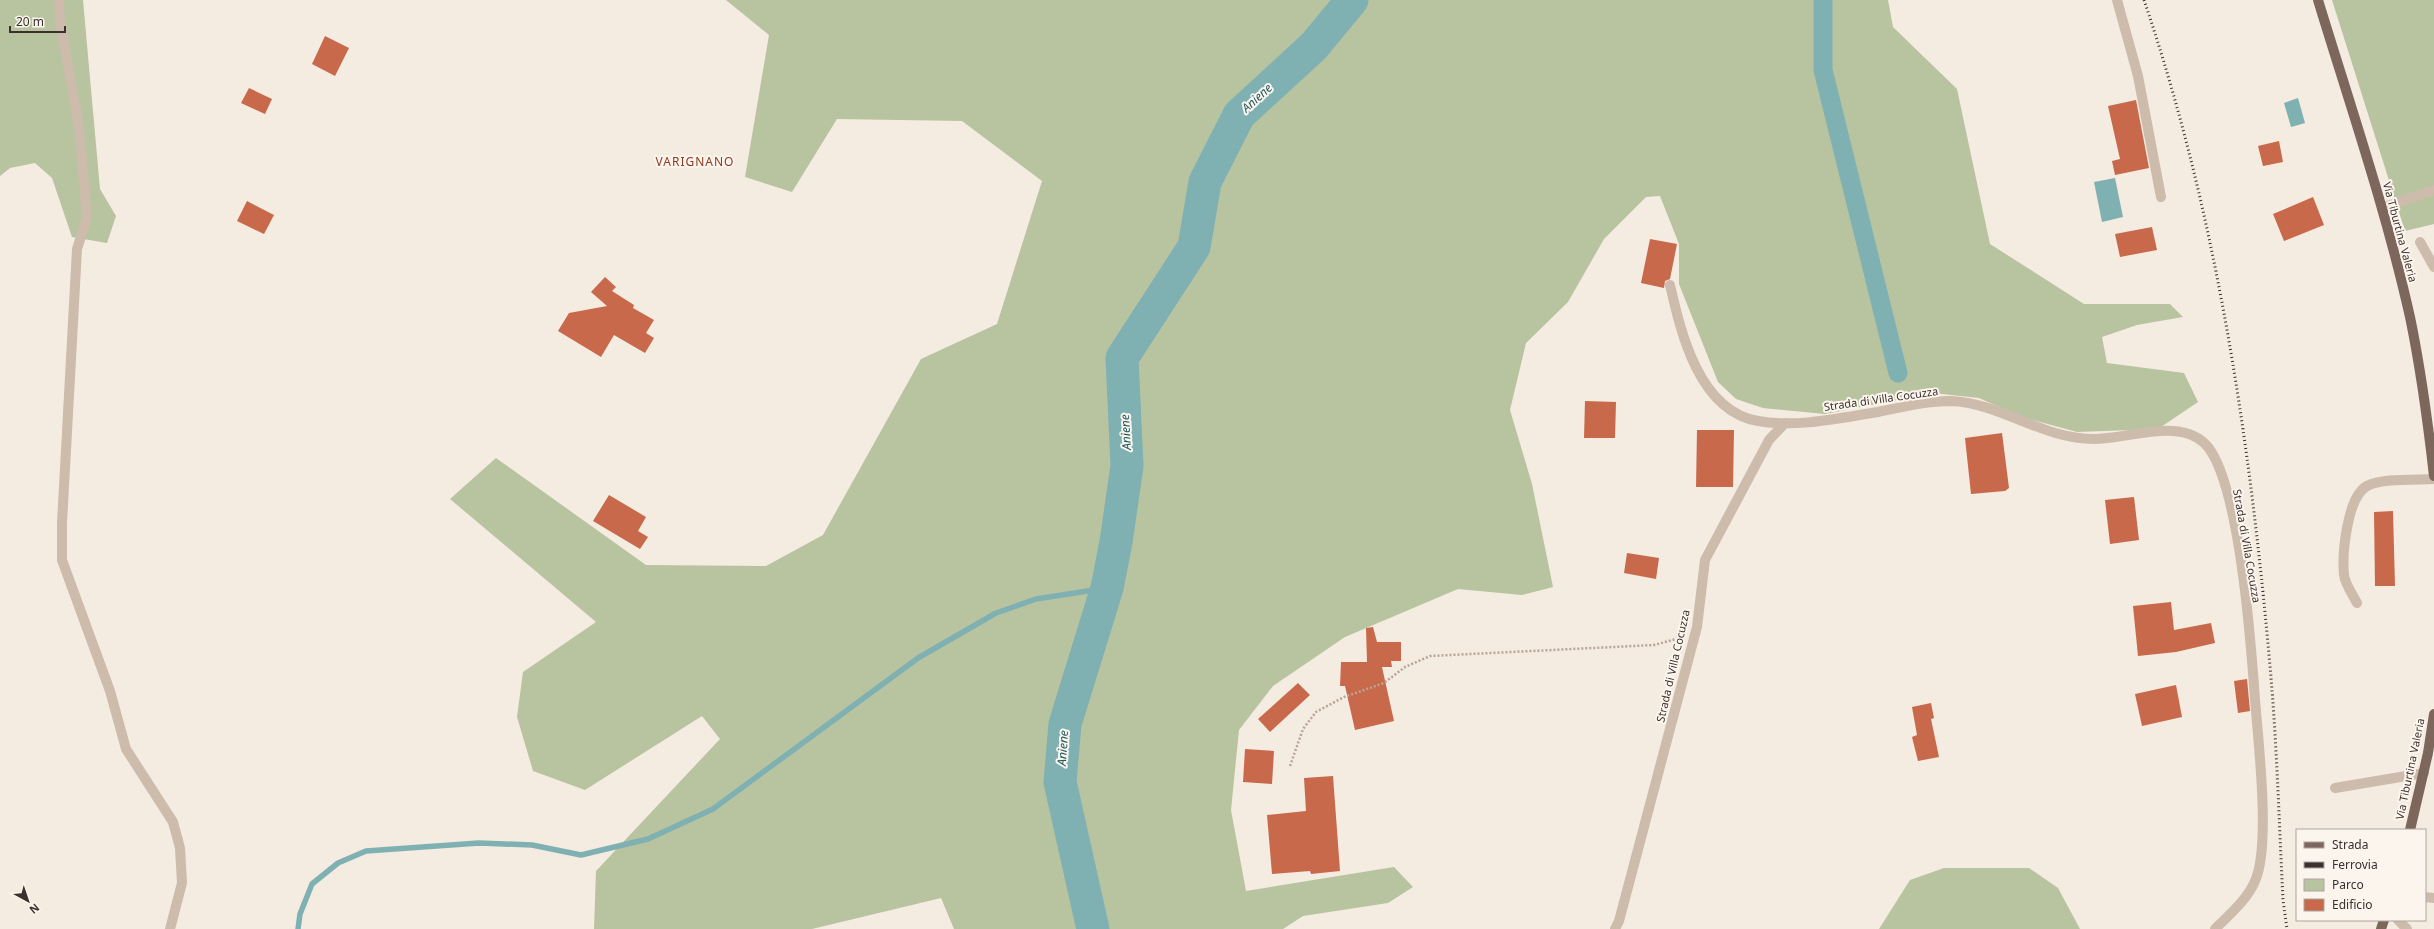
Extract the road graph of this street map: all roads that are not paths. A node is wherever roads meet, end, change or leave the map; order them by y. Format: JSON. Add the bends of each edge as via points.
{"nodes":[{"id":1,"x":59,"y":0,"type":"edge"},
{"id":2,"x":2117,"y":0,"type":"edge"},
{"id":3,"x":2318,"y":0,"type":"edge"},
{"id":4,"x":2434,"y":190,"type":"edge"},
{"id":5,"x":2161,"y":197,"type":"dead end"},
{"id":6,"x":2382,"y":208,"type":"junction"},
{"id":7,"x":2420,"y":242,"type":"dead end"},
{"id":8,"x":2434,"y":267,"type":"edge"},
{"id":9,"x":1670,"y":285,"type":"dead end"},
{"id":10,"x":1785,"y":423,"type":"junction"},
{"id":11,"x":2434,"y":477,"type":"edge"},
{"id":12,"x":2357,"y":603,"type":"dead end"},
{"id":13,"x":2434,"y":714,"type":"edge"},
{"id":14,"x":2424,"y":772,"type":"junction"},
{"id":15,"x":2335,"y":788,"type":"dead end"},
{"id":16,"x":2410,"y":829,"type":"edge"},
{"id":17,"x":2399,"y":921,"type":"edge"},
{"id":18,"x":170,"y":929,"type":"edge"},
{"id":19,"x":1615,"y":929,"type":"edge"},
{"id":20,"x":2215,"y":929,"type":"edge"},
{"id":21,"x":2407,"y":929,"type":"edge"}],
"edges":[{"from":1,"to":18,"type":"street","via":[[60,21],[79,127],[87,218],[77,250],[62,560],[110,691],[126,750],[173,822],[180,848],[182,884]]},
{"from":2,"to":5,"type":"street","via":[[2138,76]]},
{"from":3,"to":6,"type":"main road","name":"Via Tiburtina Valeria"},
{"from":4,"to":6,"type":"street"},
{"from":6,"to":11,"type":"main road","name":"Via Tiburtina Valeria","via":[[2414,338]]},
{"from":7,"to":8,"type":"street"},
{"from":9,"to":10,"type":"street","name":"Strada di Villa Cocuzza","via":[[1686,344],[1700,375],[1713,392],[1736,413],[1748,419]]},
{"from":10,"to":19,"type":"street","name":"Strada di Villa Cocuzza","via":[[1769,440],[1705,560],[1697,627],[1620,922]]},
{"from":10,"to":20,"type":"street","name":"Strada di Villa Cocuzza","via":[[1950,401],[1987,408],[2059,435],[2102,439],[2176,430],[2192,434],[2208,447],[2218,465],[2226,490],[2243,576],[2255,692],[2262,827],[2261,859],[2256,880],[2242,901]]},
{"from":11,"to":12,"type":"street","via":[[2367,486],[2355,497],[2348,519],[2344,577]]},
{"from":13,"to":14,"type":"main road","name":"Via Tiburtina Valeria"},
{"from":14,"to":15,"type":"street"},
{"from":14,"to":16,"type":"main road","name":"Via Tiburtina Valeria"},
{"from":17,"to":21,"type":"street"}]}
